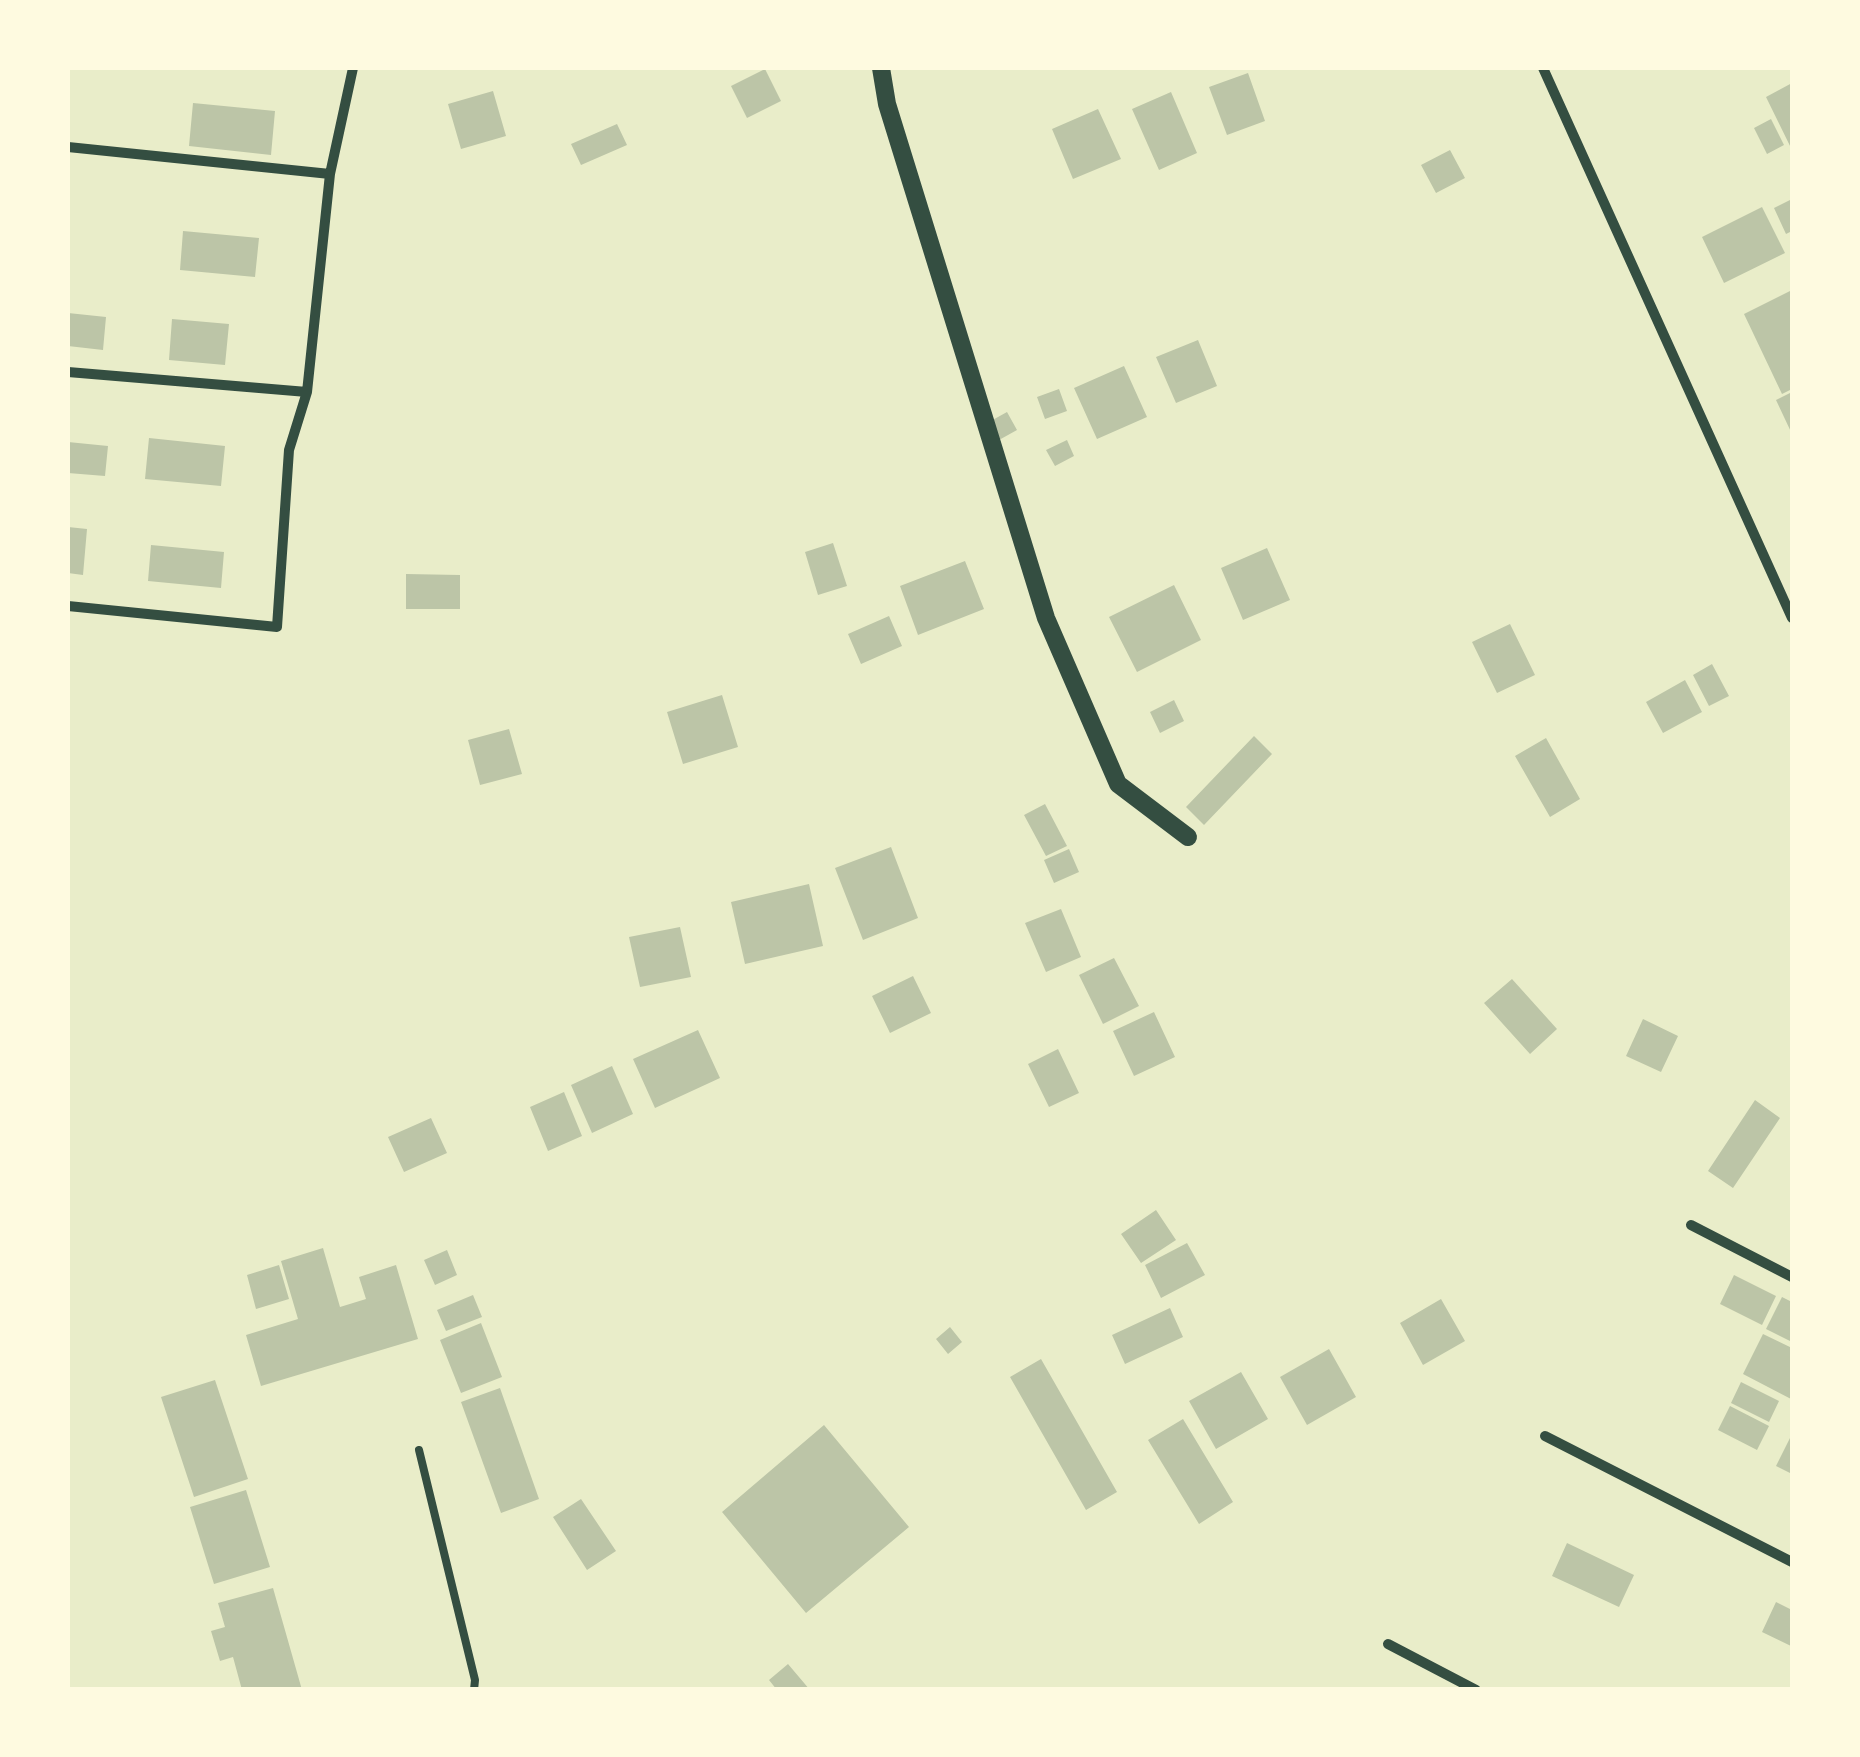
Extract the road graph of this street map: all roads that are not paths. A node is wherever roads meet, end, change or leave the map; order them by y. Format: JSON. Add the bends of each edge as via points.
{"nodes":[{"id":1,"x":354,"y":68,"type":"edge"},
{"id":2,"x":881,"y":68,"type":"edge"},
{"id":3,"x":1544,"y":68,"type":"edge"},
{"id":4,"x":68,"y":147,"type":"edge"},
{"id":5,"x":330,"y":174,"type":"junction"},
{"id":6,"x":68,"y":372,"type":"edge"},
{"id":7,"x":307,"y":392,"type":"junction"},
{"id":8,"x":68,"y":606,"type":"edge"},
{"id":9,"x":1792,"y":618,"type":"edge"},
{"id":10,"x":1188,"y":837,"type":"dead end"},
{"id":11,"x":1691,"y":1224,"type":"dead end"},
{"id":12,"x":1792,"y":1277,"type":"edge"},
{"id":13,"x":1546,"y":1436,"type":"dead end"},
{"id":14,"x":419,"y":1450,"type":"dead end"},
{"id":15,"x":1792,"y":1562,"type":"edge"},
{"id":16,"x":1388,"y":1644,"type":"dead end"},
{"id":17,"x":474,"y":1690,"type":"edge"},
{"id":18,"x":1476,"y":1690,"type":"edge"}],
"edges":[{"from":1,"to":5,"type":"street"},
{"from":2,"to":10,"type":"street","via":[[1046,618],[1118,784]]},
{"from":3,"to":9,"type":"street"},
{"from":4,"to":5,"type":"street"},
{"from":5,"to":7,"type":"street"},
{"from":6,"to":7,"type":"street"},
{"from":7,"to":8,"type":"street","via":[[289,450],[277,626]]},
{"from":11,"to":12,"type":"street"},
{"from":13,"to":15,"type":"street"},
{"from":14,"to":17,"type":"lane"},
{"from":16,"to":18,"type":"street"}]}
